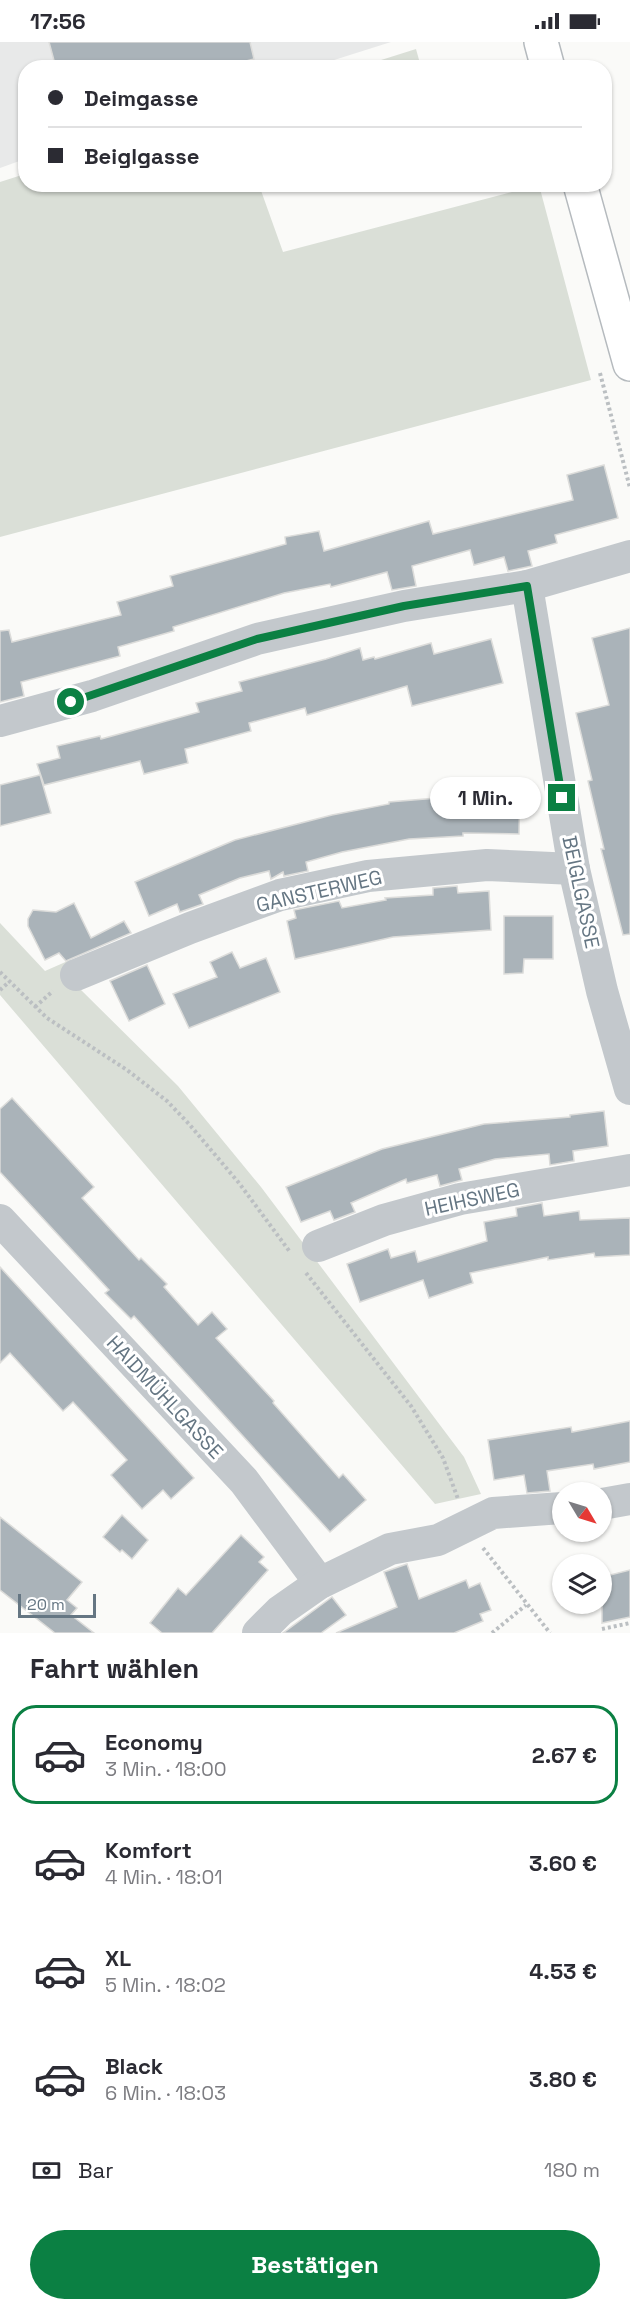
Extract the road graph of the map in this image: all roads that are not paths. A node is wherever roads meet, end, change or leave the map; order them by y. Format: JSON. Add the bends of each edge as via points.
{"nodes":[{"id":1,"x":541,"y":42,"type":"edge"},
{"id":2,"x":546,"y":60,"type":"edge"},
{"id":3,"x":582,"y":192,"type":"edge"},
{"id":4,"x":630,"y":364,"type":"edge"},
{"id":5,"x":630,"y":556,"type":"edge"},
{"id":6,"x":527,"y":586,"type":"junction"},
{"id":7,"x":0,"y":721,"type":"edge"},
{"id":8,"x":574,"y":869,"type":"junction"},
{"id":9,"x":76,"y":975,"type":"dead end"},
{"id":10,"x":630,"y":1089,"type":"edge"},
{"id":11,"x":630,"y":1170,"type":"edge"},
{"id":12,"x":0,"y":1220,"type":"edge"},
{"id":13,"x":306,"y":1258,"type":"road end"},
{"id":14,"x":630,"y":1499,"type":"edge"},
{"id":15,"x":612,"y":1502,"type":"edge"},
{"id":16,"x":552,"y":1509,"type":"edge"},
{"id":17,"x":320,"y":1583,"type":"junction"},
{"id":18,"x":258,"y":1633,"type":"edge"}],
"edges":[{"from":1,"to":2,"type":"main road"},
{"from":3,"to":4,"type":"main road"},
{"from":5,"to":6,"type":"street"},
{"from":6,"to":7,"type":"street","via":[[404,606],[257,639],[93,696]]},
{"from":6,"to":8,"type":"street","name":"BEIGLGASSE"},
{"from":8,"to":9,"type":"street","name":"GANSTERWEG","via":[[487,865],[368,876],[280,895]]},
{"from":8,"to":10,"type":"street","name":"BEIGLGASSE"},
{"from":11,"to":13,"type":"street","name":"HEIHSWEG","via":[[460,1199],[384,1220]]},
{"from":12,"to":17,"type":"street","name":"HAIDMÜHLGASSE","via":[[244,1482]]},
{"from":14,"to":15,"type":"street"},
{"from":16,"to":17,"type":"street","via":[[492,1513],[438,1540],[390,1549]]},
{"from":17,"to":18,"type":"street","via":[[280,1611]]}]}
